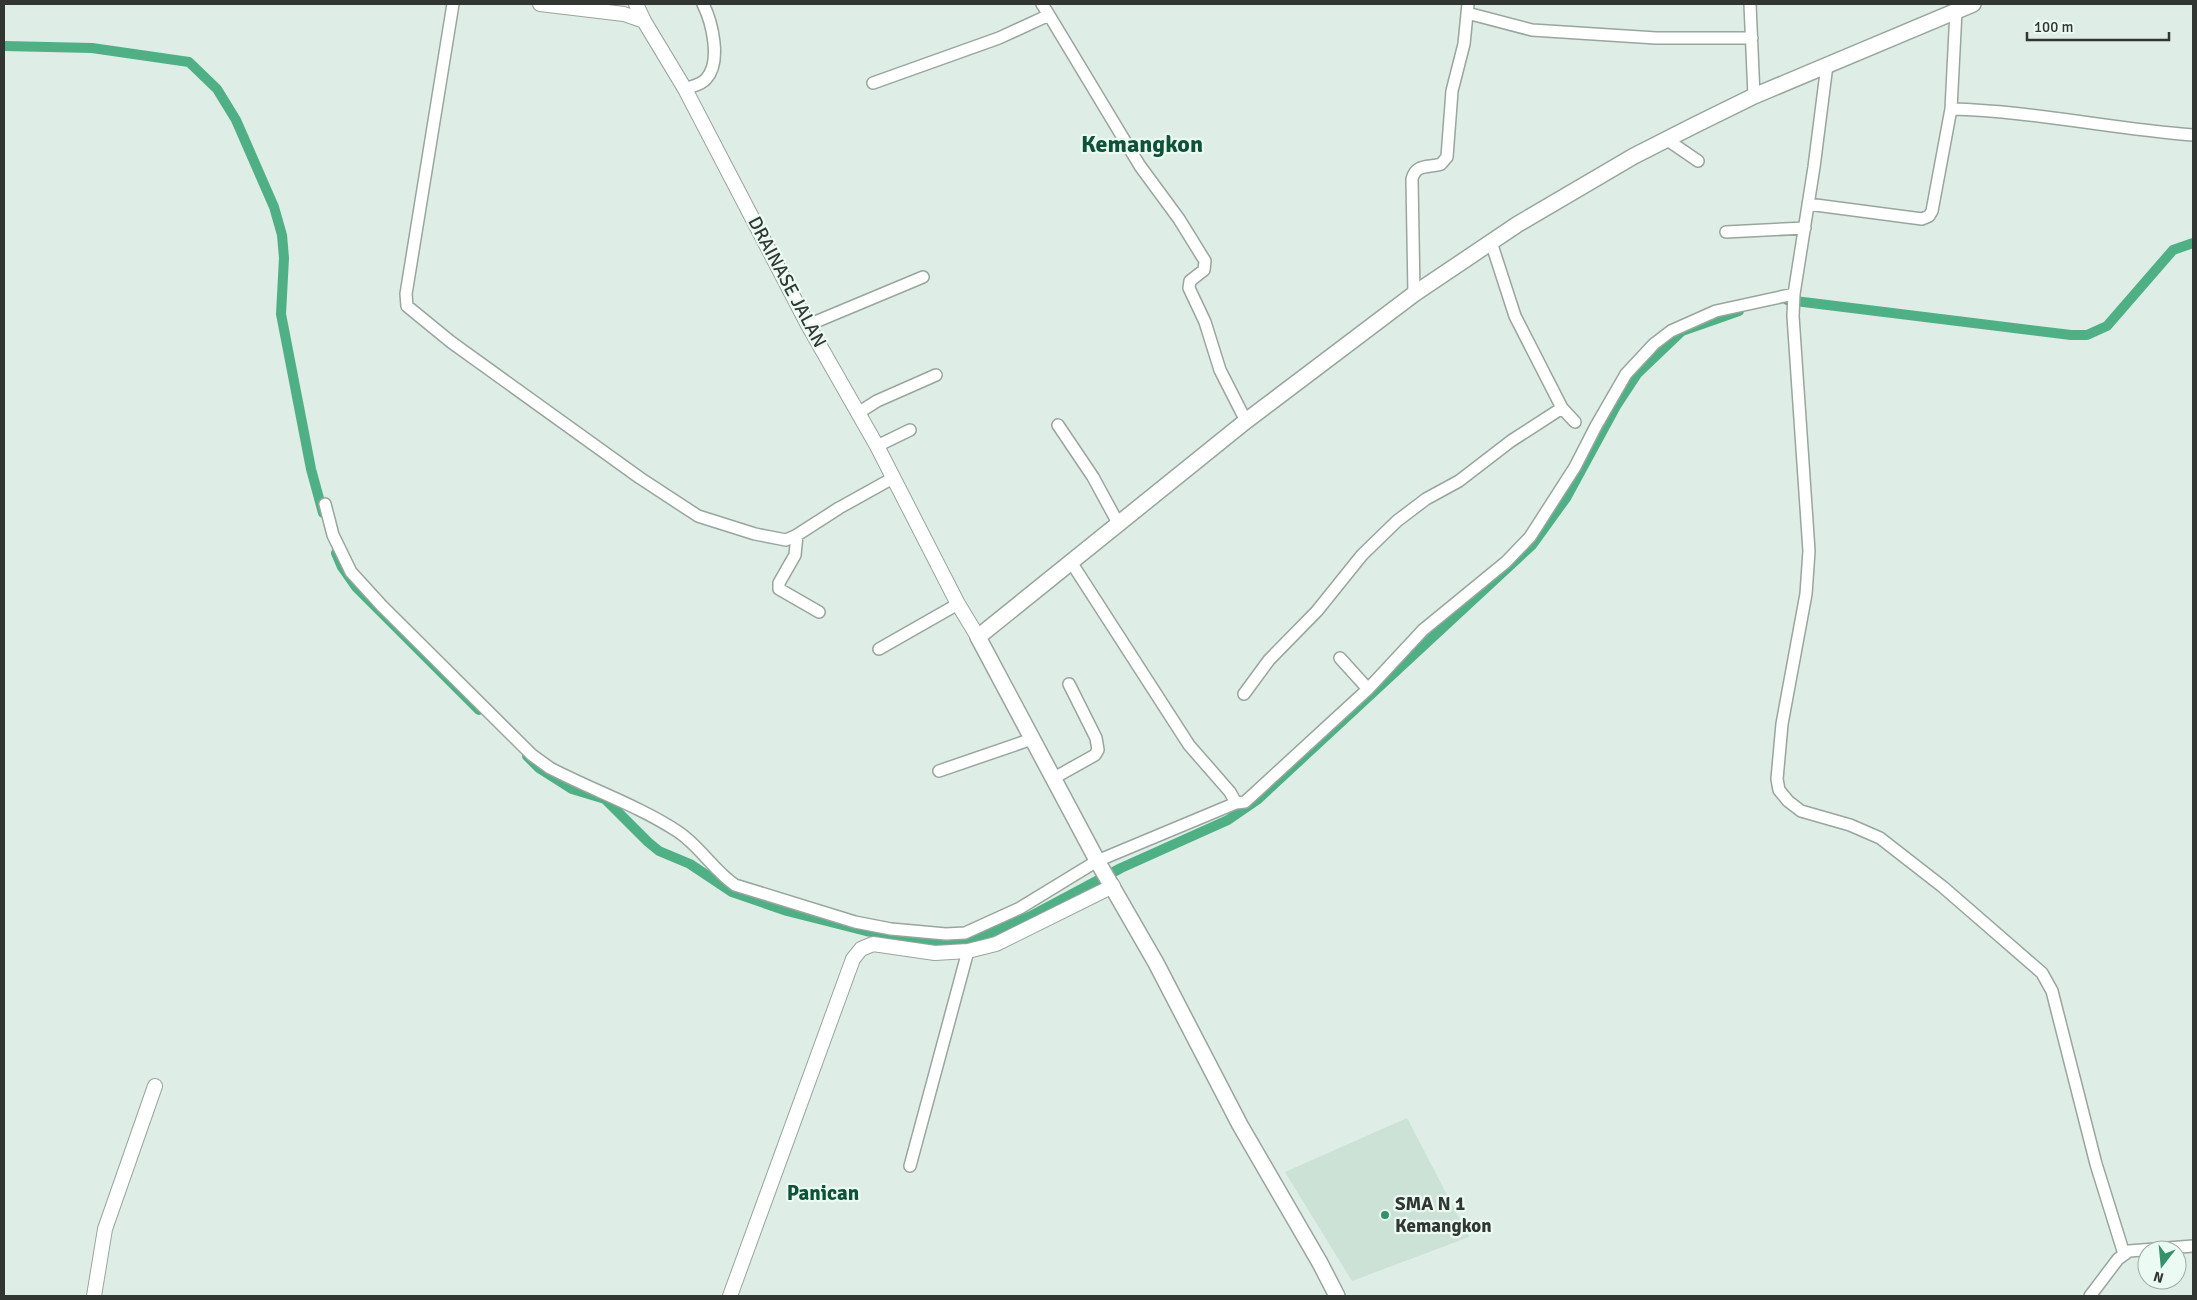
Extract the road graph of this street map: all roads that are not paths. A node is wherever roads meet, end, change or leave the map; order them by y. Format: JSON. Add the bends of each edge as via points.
{"nodes":[{"id":1,"x":453,"y":4,"type":"edge"},
{"id":2,"x":540,"y":4,"type":"edge"},
{"id":3,"x":636,"y":4,"type":"edge"},
{"id":4,"x":703,"y":4,"type":"edge"},
{"id":5,"x":1042,"y":4,"type":"edge"},
{"id":6,"x":1750,"y":4,"type":"edge"},
{"id":7,"x":1973,"y":4,"type":"edge"},
{"id":8,"x":1468,"y":8,"type":"edge"},
{"id":9,"x":1956,"y":11,"type":"junction"},
{"id":10,"x":1049,"y":15,"type":"junction"},
{"id":11,"x":644,"y":21,"type":"junction"},
{"id":12,"x":1752,"y":38,"type":"junction"},
{"id":13,"x":1827,"y":65,"type":"junction"},
{"id":14,"x":872,"y":84,"type":"dead end"},
{"id":15,"x":685,"y":89,"type":"junction"},
{"id":16,"x":1754,"y":96,"type":"junction"},
{"id":17,"x":1952,"y":108,"type":"junction"},
{"id":18,"x":2193,"y":135,"type":"edge"},
{"id":19,"x":1666,"y":140,"type":"junction"},
{"id":20,"x":1698,"y":161,"type":"dead end"},
{"id":21,"x":1808,"y":204,"type":"junction"},
{"id":22,"x":1805,"y":228,"type":"junction"},
{"id":23,"x":1726,"y":232,"type":"dead end"},
{"id":24,"x":1492,"y":242,"type":"junction"},
{"id":25,"x":923,"y":277,"type":"dead end"},
{"id":26,"x":1414,"y":294,"type":"junction"},
{"id":27,"x":1794,"y":299,"type":"junction"},
{"id":28,"x":808,"y":325,"type":"junction"},
{"id":29,"x":936,"y":375,"type":"dead end"},
{"id":30,"x":1562,"y":408,"type":"junction"},
{"id":31,"x":858,"y":413,"type":"junction"},
{"id":32,"x":1246,"y":421,"type":"junction"},
{"id":33,"x":1575,"y":422,"type":"dead end"},
{"id":34,"x":1058,"y":425,"type":"dead end"},
{"id":35,"x":910,"y":430,"type":"dead end"},
{"id":36,"x":877,"y":446,"type":"junction"},
{"id":37,"x":893,"y":478,"type":"junction"},
{"id":38,"x":325,"y":504,"type":"dead end"},
{"id":39,"x":1118,"y":523,"type":"junction"},
{"id":40,"x":798,"y":535,"type":"junction"},
{"id":41,"x":1071,"y":562,"type":"junction"},
{"id":42,"x":958,"y":604,"type":"junction"},
{"id":43,"x":819,"y":612,"type":"dead end"},
{"id":44,"x":978,"y":637,"type":"junction"},
{"id":45,"x":879,"y":649,"type":"dead end"},
{"id":46,"x":1340,"y":658,"type":"dead end"},
{"id":47,"x":1069,"y":684,"type":"dead end"},
{"id":48,"x":1368,"y":689,"type":"junction"},
{"id":49,"x":1244,"y":694,"type":"dead end"},
{"id":50,"x":1032,"y":739,"type":"junction"},
{"id":51,"x":939,"y":771,"type":"dead end"},
{"id":52,"x":1054,"y":778,"type":"junction"},
{"id":53,"x":1236,"y":803,"type":"junction"},
{"id":54,"x":1098,"y":862,"type":"junction"},
{"id":55,"x":1113,"y":886,"type":"junction"},
{"id":56,"x":968,"y":951,"type":"junction"},
{"id":57,"x":155,"y":1086,"type":"dead end"},
{"id":58,"x":910,"y":1166,"type":"dead end"},
{"id":59,"x":2193,"y":1246,"type":"edge"},
{"id":60,"x":2124,"y":1254,"type":"junction"},
{"id":61,"x":94,"y":1296,"type":"edge"},
{"id":62,"x":730,"y":1296,"type":"edge"},
{"id":63,"x":1337,"y":1296,"type":"edge"},
{"id":64,"x":2090,"y":1296,"type":"edge"}],
"edges":[{"from":1,"to":40,"type":"street","via":[[406,294],[407,306],[451,342],[698,516],[774,539],[786,540]]},
{"from":2,"to":11,"type":"street","via":[[624,14]]},
{"from":3,"to":11,"type":"street","name":"DRAINASE JALAN"},
{"from":4,"to":15,"type":"street","via":[[712,27],[712,64],[706,80]]},
{"from":5,"to":10,"type":"street"},
{"from":6,"to":12,"type":"street"},
{"from":7,"to":9,"type":"main road"},
{"from":8,"to":12,"type":"street","via":[[1541,31]]},
{"from":8,"to":26,"type":"street","via":[[1464,44],[1452,91],[1447,157],[1441,164],[1420,167],[1412,179]]},
{"from":9,"to":13,"type":"main road"},
{"from":9,"to":17,"type":"street"},
{"from":10,"to":14,"type":"street","via":[[999,38]]},
{"from":10,"to":32,"type":"street","via":[[1140,166],[1205,260],[1204,270],[1190,281],[1189,288],[1205,322],[1220,370]]},
{"from":11,"to":15,"type":"street","name":"DRAINASE JALAN"},
{"from":12,"to":16,"type":"street"},
{"from":13,"to":16,"type":"main road"},
{"from":13,"to":21,"type":"street"},
{"from":15,"to":28,"type":"street","name":"DRAINASE JALAN"},
{"from":16,"to":19,"type":"main road"},
{"from":17,"to":18,"type":"street","via":[[2066,118],[2144,131]]},
{"from":17,"to":21,"type":"street","via":[[1929,216],[1922,219]]},
{"from":19,"to":20,"type":"street"},
{"from":19,"to":24,"type":"main road","via":[[1538,212]]},
{"from":21,"to":22,"type":"street"},
{"from":22,"to":23,"type":"street"},
{"from":22,"to":27,"type":"street"},
{"from":24,"to":26,"type":"main road"},
{"from":24,"to":30,"type":"street","via":[[1515,316]]},
{"from":25,"to":28,"type":"street"},
{"from":26,"to":32,"type":"main road"},
{"from":27,"to":48,"type":"street","via":[[1716,311],[1671,331],[1654,344],[1626,374],[1575,466],[1530,537],[1506,562],[1422,630]]},
{"from":27,"to":60,"type":"street","via":[[1809,550],[1806,594],[1782,724],[1779,790],[1801,812],[1850,825],[1880,838],[1943,887],[2042,973],[2052,991],[2096,1164]]},
{"from":28,"to":31,"type":"street","name":"DRAINASE JALAN"},
{"from":29,"to":31,"type":"street"},
{"from":30,"to":33,"type":"street"},
{"from":30,"to":49,"type":"street","via":[[1460,481],[1426,499],[1397,521],[1269,660]]},
{"from":31,"to":36,"type":"street","name":"DRAINASE JALAN"},
{"from":32,"to":39,"type":"main road"},
{"from":34,"to":39,"type":"street"},
{"from":35,"to":36,"type":"street"},
{"from":36,"to":37,"type":"street","name":"DRAINASE JALAN"},
{"from":37,"to":40,"type":"street"},
{"from":37,"to":42,"type":"street","name":"DRAINASE JALAN"},
{"from":38,"to":54,"type":"street","via":[[333,535],[350,572],[532,755],[576,781],[676,830],[735,885],[854,922],[900,930],[965,934],[1020,908]]},
{"from":39,"to":41,"type":"main road"},
{"from":40,"to":43,"type":"street","via":[[795,555],[779,583],[779,589]]},
{"from":41,"to":44,"type":"main road"},
{"from":41,"to":53,"type":"street","via":[[1189,745]]},
{"from":42,"to":44,"type":"street","name":"DRAINASE JALAN"},
{"from":42,"to":45,"type":"street"},
{"from":44,"to":50,"type":"main road"},
{"from":46,"to":48,"type":"street"},
{"from":47,"to":52,"type":"street","via":[[1096,738],[1098,750],[1095,755]]},
{"from":48,"to":53,"type":"street","via":[[1245,802]]},
{"from":50,"to":51,"type":"street"},
{"from":50,"to":52,"type":"main road"},
{"from":52,"to":54,"type":"main road"},
{"from":53,"to":54,"type":"street"},
{"from":54,"to":55,"type":"main road"},
{"from":55,"to":56,"type":"street","via":[[996,944]]},
{"from":55,"to":63,"type":"main road","via":[[1240,1125]]},
{"from":56,"to":58,"type":"street"},
{"from":56,"to":62,"type":"street","via":[[935,954],[873,944],[857,952]]},
{"from":57,"to":61,"type":"street","via":[[105,1229]]},
{"from":59,"to":60,"type":"street","via":[[2136,1249]]},
{"from":60,"to":64,"type":"street"}]}
